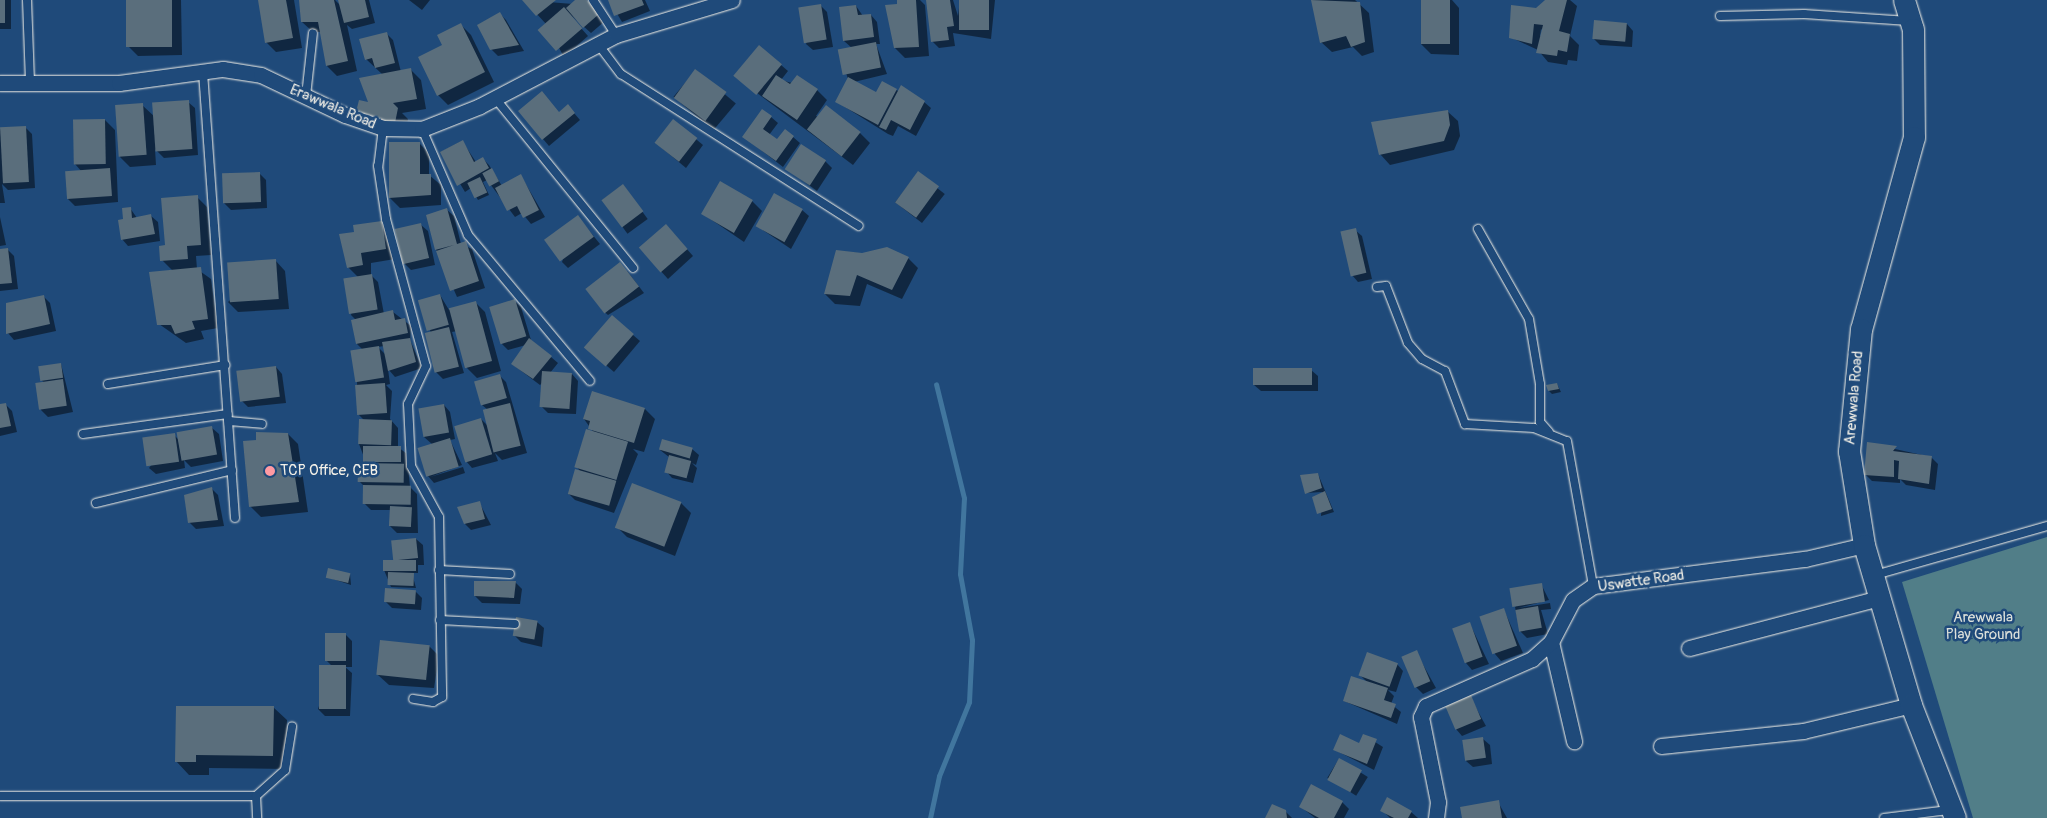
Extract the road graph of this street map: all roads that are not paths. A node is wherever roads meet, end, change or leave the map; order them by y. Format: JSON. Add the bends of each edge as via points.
{"nodes":[{"id":1,"x":27,"y":0,"type":"edge"},
{"id":2,"x":593,"y":0,"type":"edge"},
{"id":3,"x":732,"y":0,"type":"edge"},
{"id":4,"x":1904,"y":0,"type":"edge"},
{"id":5,"x":1720,"y":16,"type":"dead end"},
{"id":6,"x":1910,"y":21,"type":"junction"},
{"id":7,"x":313,"y":33,"type":"dead end"},
{"id":8,"x":616,"y":35,"type":"junction"},
{"id":9,"x":598,"y":44,"type":"junction"},
{"id":10,"x":203,"y":72,"type":"junction"},
{"id":11,"x":0,"y":82,"type":"edge"},
{"id":12,"x":30,"y":83,"type":"junction"},
{"id":13,"x":306,"y":96,"type":"junction"},
{"id":14,"x":495,"y":98,"type":"junction"},
{"id":15,"x":383,"y":128,"type":"junction"},
{"id":16,"x":422,"y":129,"type":"junction"},
{"id":17,"x":859,"y":226,"type":"dead end"},
{"id":18,"x":1478,"y":229,"type":"dead end"},
{"id":19,"x":633,"y":268,"type":"dead end"},
{"id":20,"x":1376,"y":287,"type":"dead end"},
{"id":21,"x":225,"y":365,"type":"junction"},
{"id":22,"x":590,"y":381,"type":"dead end"},
{"id":23,"x":108,"y":384,"type":"dead end"},
{"id":24,"x":228,"y":418,"type":"junction"},
{"id":25,"x":262,"y":424,"type":"dead end"},
{"id":26,"x":1550,"y":432,"type":"junction"},
{"id":27,"x":83,"y":434,"type":"dead end"},
{"id":28,"x":232,"y":470,"type":"junction"},
{"id":29,"x":96,"y":503,"type":"dead end"},
{"id":30,"x":236,"y":518,"type":"dead end"},
{"id":31,"x":2047,"y":526,"type":"edge"},
{"id":32,"x":1864,"y":546,"type":"junction"},
{"id":33,"x":439,"y":570,"type":"junction"},
{"id":34,"x":510,"y":574,"type":"dead end"},
{"id":35,"x":1873,"y":575,"type":"junction"},
{"id":36,"x":1593,"y":586,"type":"junction"},
{"id":37,"x":1880,"y":598,"type":"junction"},
{"id":38,"x":440,"y":620,"type":"junction"},
{"id":39,"x":515,"y":624,"type":"dead end"},
{"id":40,"x":1551,"y":642,"type":"junction"},
{"id":41,"x":1689,"y":648,"type":"dead end"},
{"id":42,"x":413,"y":699,"type":"dead end"},
{"id":43,"x":1911,"y":705,"type":"junction"},
{"id":44,"x":292,"y":728,"type":"dead end"},
{"id":45,"x":1574,"y":741,"type":"dead end"},
{"id":46,"x":1661,"y":746,"type":"dead end"},
{"id":47,"x":0,"y":796,"type":"edge"},
{"id":48,"x":256,"y":796,"type":"junction"},
{"id":49,"x":1953,"y":814,"type":"edge"},
{"id":50,"x":257,"y":818,"type":"edge"},
{"id":51,"x":1436,"y":818,"type":"edge"},
{"id":52,"x":1884,"y":818,"type":"edge"}],
"edges":[{"from":1,"to":12,"type":"lane"},
{"from":2,"to":8,"type":"lane"},
{"from":3,"to":8,"type":"street","name":"Erawwala Road"},
{"from":4,"to":6,"type":"street","name":"Arewwala Road"},
{"from":5,"to":6,"type":"lane","via":[[1804,14]]},
{"from":6,"to":32,"type":"street","name":"Arewwala Road","via":[[1914,137],[1861,329],[1852,397],[1849,451]]},
{"from":7,"to":13,"type":"lane"},
{"from":8,"to":9,"type":"street","name":"Erawwala Road"},
{"from":9,"to":14,"type":"street","name":"Erawwala Road"},
{"from":9,"to":17,"type":"lane","via":[[621,74]]},
{"from":10,"to":12,"type":"street","name":"Erawwala Road","via":[[119,83]]},
{"from":10,"to":13,"type":"street","name":"Erawwala Road","via":[[223,69],[261,75]]},
{"from":10,"to":21,"type":"lane"},
{"from":11,"to":12,"type":"street","name":"Erawwala Road"},
{"from":13,"to":15,"type":"street","name":"Erawwala Road"},
{"from":14,"to":16,"type":"street","name":"Erawwala Road"},
{"from":14,"to":19,"type":"lane"},
{"from":15,"to":16,"type":"street","name":"Erawwala Road"},
{"from":15,"to":33,"type":"lane","via":[[378,166],[386,219],[426,366],[408,404],[411,466],[440,516]]},
{"from":16,"to":22,"type":"lane","via":[[468,235]]},
{"from":18,"to":26,"type":"lane","via":[[1528,319],[1540,384],[1540,422]]},
{"from":20,"to":26,"type":"lane","via":[[1386,286],[1408,343],[1422,359],[1445,371],[1465,424]]},
{"from":21,"to":23,"type":"lane"},
{"from":21,"to":24,"type":"lane"},
{"from":24,"to":25,"type":"lane"},
{"from":24,"to":27,"type":"lane"},
{"from":24,"to":28,"type":"lane"},
{"from":26,"to":36,"type":"lane","via":[[1567,441]]},
{"from":28,"to":29,"type":"lane"},
{"from":28,"to":30,"type":"lane"},
{"from":31,"to":35,"type":"lane"},
{"from":32,"to":35,"type":"street","name":"Arewwala Road"},
{"from":32,"to":36,"type":"street","name":"Uswatte Road","via":[[1805,559]]},
{"from":33,"to":34,"type":"lane"},
{"from":33,"to":38,"type":"lane"},
{"from":35,"to":37,"type":"street","name":"Arewwala Road"},
{"from":36,"to":40,"type":"street","name":"Uswatte Road","via":[[1573,600]]},
{"from":37,"to":41,"type":"street"},
{"from":37,"to":43,"type":"street","name":"Arewwala Road"},
{"from":38,"to":39,"type":"lane"},
{"from":38,"to":42,"type":"lane","via":[[440,701]]},
{"from":40,"to":45,"type":"street"},
{"from":40,"to":51,"type":"street","name":"Uswatte Road","via":[[1532,659],[1426,706],[1421,717],[1438,802]]},
{"from":43,"to":46,"type":"street","via":[[1803,731]]},
{"from":43,"to":49,"type":"street","name":"Arewwala Road"},
{"from":44,"to":48,"type":"lane","via":[[285,770]]},
{"from":47,"to":48,"type":"lane"},
{"from":48,"to":50,"type":"lane"},
{"from":49,"to":52,"type":"lane"}]}
